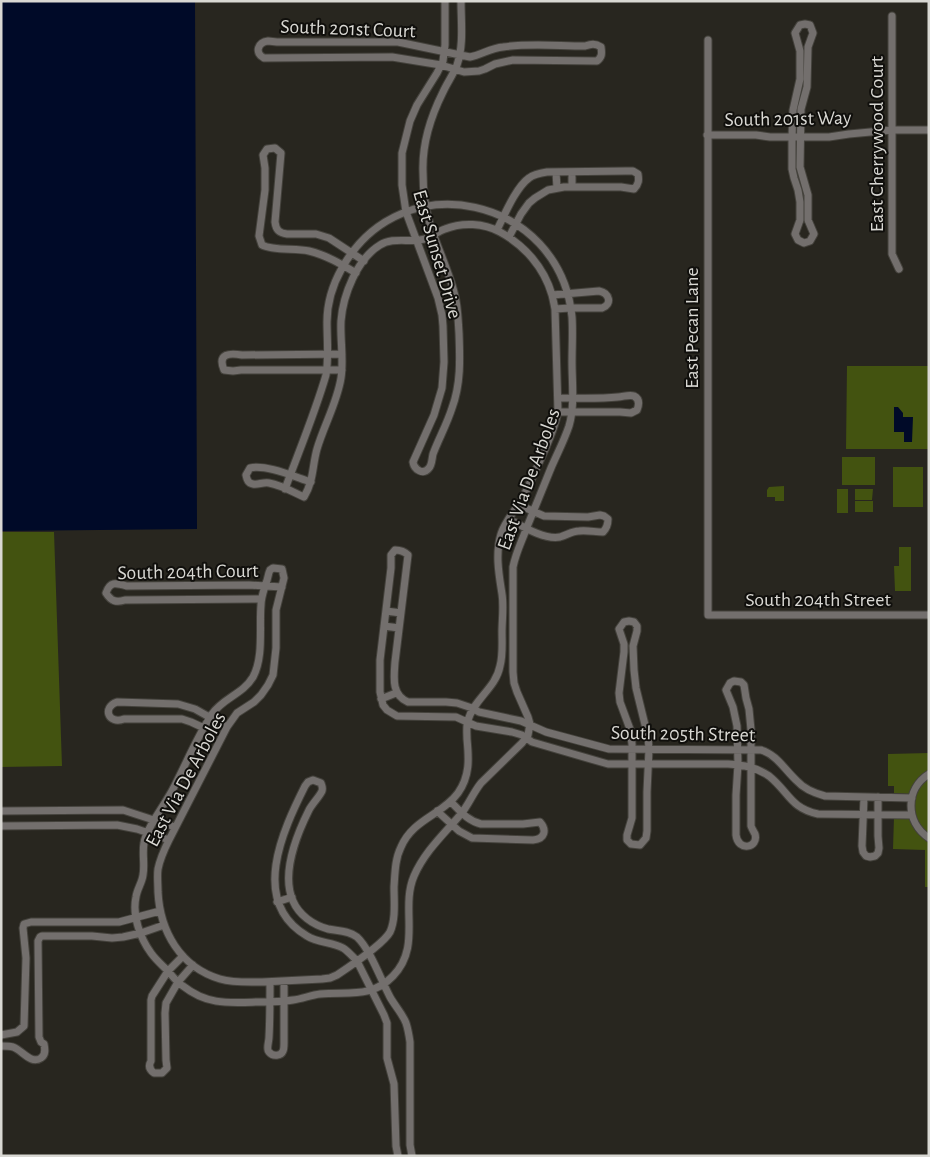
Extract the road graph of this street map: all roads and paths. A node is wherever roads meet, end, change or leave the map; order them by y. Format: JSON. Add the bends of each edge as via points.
{"nodes":[{"id":1,"x":445,"y":1,"type":"edge"},
{"id":2,"x":461,"y":1,"type":"edge"},
{"id":3,"x":892,"y":16,"type":"dead end"},
{"id":4,"x":708,"y":40,"type":"dead end"},
{"id":5,"x":525,"y":45,"type":"junction"},
{"id":6,"x":511,"y":46,"type":"junction"},
{"id":7,"x":445,"y":51,"type":"junction"},
{"id":8,"x":460,"y":55,"type":"junction"},
{"id":9,"x":804,"y":58,"type":"dead end"},
{"id":10,"x":511,"y":60,"type":"junction"},
{"id":11,"x":525,"y":60,"type":"junction"},
{"id":12,"x":440,"y":65,"type":"junction"},
{"id":13,"x":455,"y":70,"type":"junction"},
{"id":14,"x":797,"y":109,"type":"junction"},
{"id":15,"x":892,"y":130,"type":"junction"},
{"id":16,"x":929,"y":130,"type":"edge"},
{"id":17,"x":707,"y":135,"type":"junction"},
{"id":18,"x":792,"y":137,"type":"junction"},
{"id":19,"x":800,"y":137,"type":"junction"},
{"id":20,"x":556,"y":172,"type":"junction"},
{"id":21,"x":572,"y":172,"type":"junction"},
{"id":22,"x":572,"y":187,"type":"junction"},
{"id":23,"x":557,"y":188,"type":"junction"},
{"id":24,"x":802,"y":189,"type":"junction"},
{"id":25,"x":426,"y":206,"type":"junction"},
{"id":26,"x":406,"y":212,"type":"junction"},
{"id":27,"x":503,"y":217,"type":"junction"},
{"id":28,"x":516,"y":224,"type":"junction"},
{"id":29,"x":497,"y":230,"type":"junction"},
{"id":30,"x":433,"y":235,"type":"junction"},
{"id":31,"x":509,"y":237,"type":"junction"},
{"id":32,"x":417,"y":241,"type":"junction"},
{"id":33,"x":351,"y":253,"type":"junction"},
{"id":34,"x":364,"y":261,"type":"junction"},
{"id":35,"x":343,"y":266,"type":"junction"},
{"id":36,"x":899,"y":270,"type":"dead end"},
{"id":37,"x":356,"y":273,"type":"junction"},
{"id":38,"x":567,"y":293,"type":"junction"},
{"id":39,"x":552,"y":295,"type":"junction"},
{"id":40,"x":570,"y":308,"type":"junction"},
{"id":41,"x":555,"y":309,"type":"junction"},
{"id":42,"x":328,"y":354,"type":"junction"},
{"id":43,"x":342,"y":354,"type":"junction"},
{"id":44,"x":327,"y":370,"type":"junction"},
{"id":45,"x":342,"y":370,"type":"junction"},
{"id":46,"x":558,"y":398,"type":"junction"},
{"id":47,"x":572,"y":398,"type":"junction"},
{"id":48,"x":558,"y":412,"type":"junction"},
{"id":49,"x":572,"y":412,"type":"junction"},
{"id":50,"x":290,"y":475,"type":"junction"},
{"id":51,"x":311,"y":482,"type":"junction"},
{"id":52,"x":285,"y":489,"type":"junction"},
{"id":53,"x":519,"y":505,"type":"junction"},
{"id":54,"x":533,"y":512,"type":"junction"},
{"id":55,"x":509,"y":519,"type":"junction"},
{"id":56,"x":526,"y":528,"type":"junction"},
{"id":57,"x":265,"y":586,"type":"junction"},
{"id":58,"x":282,"y":587,"type":"junction"},
{"id":59,"x":262,"y":599,"type":"junction"},
{"id":60,"x":386,"y":611,"type":"junction"},
{"id":61,"x":401,"y":613,"type":"junction"},
{"id":62,"x":929,"y":615,"type":"edge"},
{"id":63,"x":708,"y":616,"type":"joint"},
{"id":64,"x":384,"y":626,"type":"junction"},
{"id":65,"x":399,"y":628,"type":"junction"},
{"id":66,"x":396,"y":693,"type":"junction"},
{"id":67,"x":381,"y":700,"type":"junction"},
{"id":68,"x":404,"y":700,"type":"junction"},
{"id":69,"x":472,"y":708,"type":"junction"},
{"id":70,"x":397,"y":716,"type":"junction"},
{"id":71,"x":211,"y":717,"type":"junction"},
{"id":72,"x":467,"y":722,"type":"junction"},
{"id":73,"x":530,"y":724,"type":"junction"},
{"id":74,"x":227,"y":727,"type":"junction"},
{"id":75,"x":204,"y":728,"type":"junction"},
{"id":76,"x":526,"y":738,"type":"junction"},
{"id":77,"x":649,"y":749,"type":"junction"},
{"id":78,"x":737,"y":749,"type":"junction"},
{"id":79,"x":752,"y":749,"type":"junction"},
{"id":80,"x":632,"y":750,"type":"junction"},
{"id":81,"x":632,"y":764,"type":"junction"},
{"id":82,"x":648,"y":764,"type":"junction"},
{"id":83,"x":738,"y":764,"type":"junction"},
{"id":84,"x":751,"y":767,"type":"junction"},
{"id":85,"x":929,"y":774,"type":"edge"},
{"id":86,"x":864,"y":797,"type":"junction"},
{"id":87,"x":878,"y":797,"type":"junction"},
{"id":88,"x":912,"y":798,"type":"junction"},
{"id":89,"x":450,"y":802,"type":"junction"},
{"id":90,"x":438,"y":811,"type":"junction"},
{"id":91,"x":1,"y":812,"type":"edge"},
{"id":92,"x":462,"y":813,"type":"junction"},
{"id":93,"x":864,"y":815,"type":"junction"},
{"id":94,"x":878,"y":815,"type":"junction"},
{"id":95,"x":912,"y":815,"type":"junction"},
{"id":96,"x":155,"y":820,"type":"junction"},
{"id":97,"x":451,"y":824,"type":"junction"},
{"id":98,"x":1,"y":826,"type":"edge"},
{"id":99,"x":175,"y":827,"type":"junction"},
{"id":100,"x":148,"y":833,"type":"junction"},
{"id":101,"x":929,"y":838,"type":"edge"},
{"id":102,"x":168,"y":840,"type":"junction"},
{"id":103,"x":289,"y":884,"type":"junction"},
{"id":104,"x":275,"y":885,"type":"junction"},
{"id":105,"x":292,"y":897,"type":"junction"},
{"id":106,"x":278,"y":902,"type":"junction"},
{"id":107,"x":160,"y":912,"type":"junction"},
{"id":108,"x":137,"y":918,"type":"junction"},
{"id":109,"x":164,"y":925,"type":"junction"},
{"id":110,"x":140,"y":933,"type":"junction"},
{"id":111,"x":368,"y":952,"type":"junction"},
{"id":112,"x":183,"y":956,"type":"junction"},
{"id":113,"x":359,"y":959,"type":"junction"},
{"id":114,"x":193,"y":965,"type":"junction"},
{"id":115,"x":168,"y":971,"type":"junction"},
{"id":116,"x":284,"y":981,"type":"junction"},
{"id":117,"x":178,"y":982,"type":"junction"},
{"id":118,"x":270,"y":982,"type":"junction"},
{"id":119,"x":384,"y":984,"type":"junction"},
{"id":120,"x":373,"y":989,"type":"junction"},
{"id":121,"x":284,"y":1001,"type":"junction"},
{"id":122,"x":270,"y":1002,"type":"junction"},
{"id":123,"x":1,"y":1035,"type":"edge"},
{"id":124,"x":1,"y":1046,"type":"edge"},
{"id":125,"x":411,"y":1155,"type":"edge"},
{"id":126,"x":398,"y":1156,"type":"edge"}],
"edges":[{"from":1,"to":7,"type":"street","name":"East Sunset Drive"},
{"from":2,"to":8,"type":"street","name":"East Sunset Drive"},
{"from":3,"to":15,"type":"street","name":"East Cherrywood Court"},
{"from":4,"to":17,"type":"street","name":"East Pecan Lane"},
{"from":5,"to":6,"type":"street","name":"South 201st Court"},
{"from":5,"to":11,"type":"street"},
{"from":5,"to":11,"type":"street","name":"South 201st Court","via":[[597,44],[602,53],[597,61]]},
{"from":6,"to":8,"type":"street","name":"South 201st Court","via":[[494,48],[476,56]]},
{"from":6,"to":10,"type":"street"},
{"from":7,"to":8,"type":"street","name":"South 201st Court"},
{"from":7,"to":12,"type":"street","name":"East Sunset Drive"},
{"from":7,"to":12,"type":"street","name":"South 201st Court","via":[[387,42],[268,41],[258,48],[264,58],[381,56]]},
{"from":8,"to":13,"type":"street","name":"East Sunset Drive"},
{"from":9,"to":14,"type":"street"},
{"from":10,"to":11,"type":"street","name":"South 201st Court"},
{"from":10,"to":13,"type":"street","name":"South 201st Court","via":[[472,72]]},
{"from":12,"to":13,"type":"street","name":"South 201st Court"},
{"from":12,"to":26,"type":"street","name":"East Sunset Drive","via":[[417,105],[405,138],[401,168]]},
{"from":13,"to":25,"type":"street","name":"East Sunset Drive","via":[[437,105],[424,148]]},
{"from":14,"to":18,"type":"street"},
{"from":14,"to":19,"type":"street"},
{"from":15,"to":16,"type":"street","name":"South 201st Way"},
{"from":15,"to":19,"type":"street","name":"South 201st Way"},
{"from":15,"to":36,"type":"street","name":"East Cherrywood Court","via":[[892,254]]},
{"from":17,"to":18,"type":"street","name":"South 201st Way"},
{"from":17,"to":63,"type":"street","name":"East Pecan Lane"},
{"from":18,"to":19,"type":"street","name":"South 201st Way"},
{"from":18,"to":24,"type":"street","via":[[792,169]]},
{"from":19,"to":24,"type":"street"},
{"from":20,"to":21,"type":"street"},
{"from":20,"to":23,"type":"street"},
{"from":20,"to":27,"type":"street","via":[[540,173],[523,183]]},
{"from":21,"to":22,"type":"street"},
{"from":21,"to":22,"type":"street","via":[[633,171],[638,174],[639,182],[634,189]]},
{"from":22,"to":23,"type":"street"},
{"from":23,"to":28,"type":"street","via":[[535,198]]},
{"from":24,"to":24,"type":"street","via":[[800,220],[795,234],[798,240],[806,243],[814,234],[808,220],[808,195]]},
{"from":25,"to":26,"type":"street","name":"East Via De Arboles"},
{"from":25,"to":27,"type":"street","name":"East Via De Arboles","via":[[469,206]]},
{"from":25,"to":30,"type":"street","name":"East Sunset Drive"},
{"from":26,"to":32,"type":"street","name":"East Sunset Drive"},
{"from":26,"to":33,"type":"street","name":"East Via De Arboles","via":[[379,226]]},
{"from":27,"to":28,"type":"street","name":"East Via De Arboles"},
{"from":27,"to":29,"type":"street"},
{"from":28,"to":31,"type":"street"},
{"from":28,"to":38,"type":"street","name":"East Via De Arboles","via":[[543,247]]},
{"from":29,"to":30,"type":"street","name":"East Via De Arboles","via":[[471,224],[451,227]]},
{"from":29,"to":31,"type":"street","name":"East Via De Arboles"},
{"from":30,"to":32,"type":"street","name":"East Via De Arboles"},
{"from":30,"to":32,"type":"street","name":"East Sunset Drive","via":[[457,304],[459,372],[455,399],[431,464],[421,471],[414,467],[413,462],[438,401],[444,362],[441,308]]},
{"from":31,"to":39,"type":"street","name":"East Via De Arboles","via":[[535,262]]},
{"from":32,"to":34,"type":"street","name":"East Via De Arboles","via":[[384,243]]},
{"from":33,"to":34,"type":"street"},
{"from":33,"to":35,"type":"street","name":"East Via De Arboles"},
{"from":33,"to":35,"type":"street","via":[[329,238],[316,234],[282,234],[277,230],[281,153],[275,148],[267,149],[263,155],[264,190],[259,236],[262,245],[310,251]]},
{"from":34,"to":37,"type":"street","name":"East Via De Arboles"},
{"from":35,"to":37,"type":"street"},
{"from":35,"to":42,"type":"street","name":"East Via De Arboles","via":[[335,281],[328,309]]},
{"from":37,"to":43,"type":"street","name":"East Via De Arboles","via":[[343,310]]},
{"from":38,"to":39,"type":"street"},
{"from":38,"to":40,"type":"street","name":"East Via De Arboles"},
{"from":38,"to":40,"type":"street","via":[[599,291],[607,295],[605,307]]},
{"from":39,"to":41,"type":"street","name":"East Via De Arboles"},
{"from":40,"to":41,"type":"street"},
{"from":40,"to":47,"type":"street","name":"East Via De Arboles"},
{"from":41,"to":46,"type":"street","name":"East Via De Arboles"},
{"from":42,"to":43,"type":"street"},
{"from":42,"to":44,"type":"street","name":"East Via De Arboles"},
{"from":42,"to":44,"type":"street","via":[[230,353],[222,360],[224,370],[229,371]]},
{"from":43,"to":45,"type":"street","name":"East Via De Arboles"},
{"from":44,"to":45,"type":"street"},
{"from":44,"to":50,"type":"street","name":"East Via De Arboles"},
{"from":45,"to":51,"type":"street","name":"East Via De Arboles","via":[[336,399],[316,450]]},
{"from":46,"to":47,"type":"street"},
{"from":46,"to":48,"type":"street","name":"East Via De Arboles"},
{"from":47,"to":49,"type":"street","name":"East Via De Arboles"},
{"from":47,"to":49,"type":"street","via":[[633,396],[638,406],[631,413]]},
{"from":48,"to":49,"type":"street"},
{"from":48,"to":53,"type":"street","name":"East Via De Arboles"},
{"from":49,"to":54,"type":"street","name":"East Via De Arboles"},
{"from":50,"to":51,"type":"street"},
{"from":50,"to":52,"type":"street","name":"East Via De Arboles"},
{"from":50,"to":52,"type":"street","via":[[254,467],[246,475],[246,480],[254,485],[267,483]]},
{"from":51,"to":52,"type":"street","name":"East Via De Arboles","via":[[304,496]]},
{"from":53,"to":54,"type":"street"},
{"from":53,"to":55,"type":"street","name":"East Via De Arboles"},
{"from":54,"to":56,"type":"street","name":"East Via De Arboles"},
{"from":54,"to":56,"type":"street","via":[[544,516],[600,515],[608,519],[608,524],[603,532],[578,531],[559,537],[548,537]]},
{"from":55,"to":56,"type":"street"},
{"from":55,"to":69,"type":"street","name":"East Via De Arboles","via":[[501,533],[499,550],[501,664],[496,679]]},
{"from":56,"to":73,"type":"street","name":"East Via De Arboles","via":[[513,566],[513,672]]},
{"from":57,"to":58,"type":"street","name":"South 204th Court"},
{"from":57,"to":58,"type":"street","name":"East Via De Arboles","via":[[270,570],[278,568],[284,573]]},
{"from":57,"to":59,"type":"street","name":"East Via De Arboles"},
{"from":57,"to":59,"type":"street","name":"South 204th Court","via":[[111,584],[106,593],[117,602]]},
{"from":58,"to":74,"type":"street","name":"East Via De Arboles","via":[[276,610],[276,648],[268,685],[254,702],[237,713]]},
{"from":59,"to":71,"type":"street","name":"East Via De Arboles","via":[[261,641],[253,677],[239,692],[219,705]]},
{"from":60,"to":61,"type":"street"},
{"from":60,"to":61,"type":"street","via":[[391,555],[400,550],[408,555]]},
{"from":60,"to":64,"type":"street"},
{"from":61,"to":65,"type":"street"},
{"from":62,"to":63,"type":"street","name":"South 204th Street"},
{"from":64,"to":65,"type":"street"},
{"from":64,"to":67,"type":"street","via":[[380,660]]},
{"from":65,"to":66,"type":"street","via":[[394,678]]},
{"from":66,"to":67,"type":"street"},
{"from":66,"to":68,"type":"street"},
{"from":67,"to":70,"type":"street","via":[[387,710]]},
{"from":68,"to":69,"type":"street","name":"South 205th Street","via":[[452,702]]},
{"from":68,"to":70,"type":"street"},
{"from":69,"to":72,"type":"street","name":"East Via De Arboles"},
{"from":69,"to":73,"type":"street","name":"South 205th Street"},
{"from":70,"to":72,"type":"street","name":"South 205th Street","via":[[449,716]]},
{"from":71,"to":74,"type":"street"},
{"from":71,"to":75,"type":"street","name":"East Via De Arboles"},
{"from":71,"to":75,"type":"street","via":[[178,704],[117,702],[109,708],[108,714],[118,721],[174,718]]},
{"from":72,"to":76,"type":"street","name":"South 205th Street"},
{"from":72,"to":89,"type":"street","name":"East Via De Arboles","via":[[468,769],[462,786]]},
{"from":73,"to":76,"type":"street"},
{"from":73,"to":80,"type":"street","name":"South 205th Street","via":[[546,732],[609,749]]},
{"from":74,"to":99,"type":"street","name":"East Via De Arboles"},
{"from":75,"to":96,"type":"street","name":"East Via De Arboles"},
{"from":76,"to":81,"type":"street","name":"South 205th Street","via":[[602,763]]},
{"from":76,"to":92,"type":"street","via":[[481,783]]},
{"from":77,"to":78,"type":"street","name":"South 205th Street"},
{"from":77,"to":80,"type":"street","name":"South 205th Street"},
{"from":77,"to":80,"type":"street","via":[[634,670],[633,646],[637,626],[629,621],[621,624],[619,629],[624,644],[619,693],[632,737]]},
{"from":77,"to":82,"type":"street"},
{"from":78,"to":79,"type":"street","name":"South 205th Street"},
{"from":78,"to":79,"type":"street","via":[[736,717],[726,690],[734,681],[744,685]]},
{"from":78,"to":83,"type":"street"},
{"from":79,"to":84,"type":"street"},
{"from":79,"to":86,"type":"street","name":"South 205th Street","via":[[770,754],[797,782],[814,792],[825,796]]},
{"from":80,"to":81,"type":"street"},
{"from":81,"to":82,"type":"street","name":"South 205th Street"},
{"from":81,"to":82,"type":"street","via":[[632,818],[628,840],[635,846],[646,838]]},
{"from":82,"to":83,"type":"street","name":"South 205th Street"},
{"from":83,"to":84,"type":"street","name":"South 205th Street"},
{"from":83,"to":84,"type":"street","via":[[736,835],[740,845],[746,847],[752,845],[756,838],[751,826]]},
{"from":84,"to":93,"type":"street","name":"South 205th Street","via":[[769,776],[793,802],[811,813]]},
{"from":85,"to":88,"type":"street","via":[[921,780]]},
{"from":86,"to":87,"type":"street","name":"South 205th Street"},
{"from":86,"to":93,"type":"street"},
{"from":87,"to":88,"type":"street","name":"South 205th Street"},
{"from":87,"to":94,"type":"street"},
{"from":88,"to":95,"type":"street"},
{"from":89,"to":90,"type":"street","name":"East Via De Arboles"},
{"from":89,"to":92,"type":"street"},
{"from":90,"to":97,"type":"street"},
{"from":90,"to":111,"type":"street","name":"East Via De Arboles","via":[[418,825],[401,846],[396,864],[390,932]]},
{"from":91,"to":96,"type":"street","via":[[117,809]]},
{"from":92,"to":97,"type":"street"},
{"from":92,"to":97,"type":"street","via":[[481,824],[540,822],[544,835],[534,840],[477,838]]},
{"from":93,"to":94,"type":"street","name":"South 205th Street"},
{"from":93,"to":94,"type":"street","via":[[862,846],[863,852],[870,857],[875,856],[879,848]]},
{"from":94,"to":95,"type":"street","name":"South 205th Street"},
{"from":95,"to":101,"type":"street","via":[[915,824]]},
{"from":96,"to":99,"type":"street"},
{"from":96,"to":100,"type":"street","name":"East Via De Arboles"},
{"from":97,"to":119,"type":"street","via":[[423,859],[414,877],[407,951],[399,970]]},
{"from":98,"to":100,"type":"street","via":[[117,825]]},
{"from":99,"to":102,"type":"street","name":"East Via De Arboles"},
{"from":100,"to":102,"type":"street"},
{"from":100,"to":108,"type":"street","name":"East Via De Arboles","via":[[144,843],[143,876],[136,897]]},
{"from":102,"to":107,"type":"street","name":"East Via De Arboles","via":[[158,870]]},
{"from":103,"to":104,"type":"street"},
{"from":103,"to":104,"type":"street","via":[[299,833],[321,792],[321,783],[317,781],[308,782],[289,817],[278,854]]},
{"from":103,"to":105,"type":"street"},
{"from":104,"to":106,"type":"street"},
{"from":105,"to":106,"type":"street"},
{"from":105,"to":111,"type":"street","via":[[305,918],[322,927],[353,935]]},
{"from":106,"to":113,"type":"street","via":[[288,921],[300,932],[314,940],[341,947]]},
{"from":107,"to":108,"type":"street"},
{"from":107,"to":109,"type":"street","name":"East Via De Arboles"},
{"from":108,"to":110,"type":"street","name":"East Via De Arboles"},
{"from":108,"to":123,"type":"street","via":[[119,922],[24,924],[24,1026],[17,1032]]},
{"from":109,"to":110,"type":"street"},
{"from":109,"to":112,"type":"street","name":"East Via De Arboles"},
{"from":110,"to":115,"type":"street","name":"East Via De Arboles","via":[[150,952]]},
{"from":110,"to":124,"type":"street","via":[[112,938],[40,937],[39,1037],[44,1044],[44,1055],[36,1060],[13,1047]]},
{"from":111,"to":113,"type":"street","name":"East Via De Arboles"},
{"from":111,"to":119,"type":"street"},
{"from":112,"to":114,"type":"street","name":"East Via De Arboles"},
{"from":112,"to":115,"type":"street"},
{"from":113,"to":116,"type":"street","name":"East Via De Arboles","via":[[330,978]]},
{"from":113,"to":120,"type":"street","via":[[363,976]]},
{"from":114,"to":117,"type":"street"},
{"from":114,"to":118,"type":"street","name":"East Via De Arboles","via":[[210,975],[231,981]]},
{"from":115,"to":117,"type":"street","name":"East Via De Arboles"},
{"from":115,"to":117,"type":"street","via":[[151,1000],[149,1066],[154,1073],[162,1073],[167,1068],[166,1007]]},
{"from":116,"to":118,"type":"street","name":"East Via De Arboles"},
{"from":116,"to":121,"type":"street"},
{"from":117,"to":122,"type":"street","name":"East Via De Arboles","via":[[194,994],[216,1002]]},
{"from":118,"to":122,"type":"street"},
{"from":119,"to":120,"type":"street"},
{"from":119,"to":125,"type":"street","via":[[409,1031]]},
{"from":120,"to":121,"type":"street","name":"East Via De Arboles"},
{"from":120,"to":126,"type":"street","via":[[387,1023]]},
{"from":121,"to":122,"type":"street","name":"East Via De Arboles"},
{"from":121,"to":122,"type":"street","via":[[284,1048],[278,1055],[268,1048]]}]}
